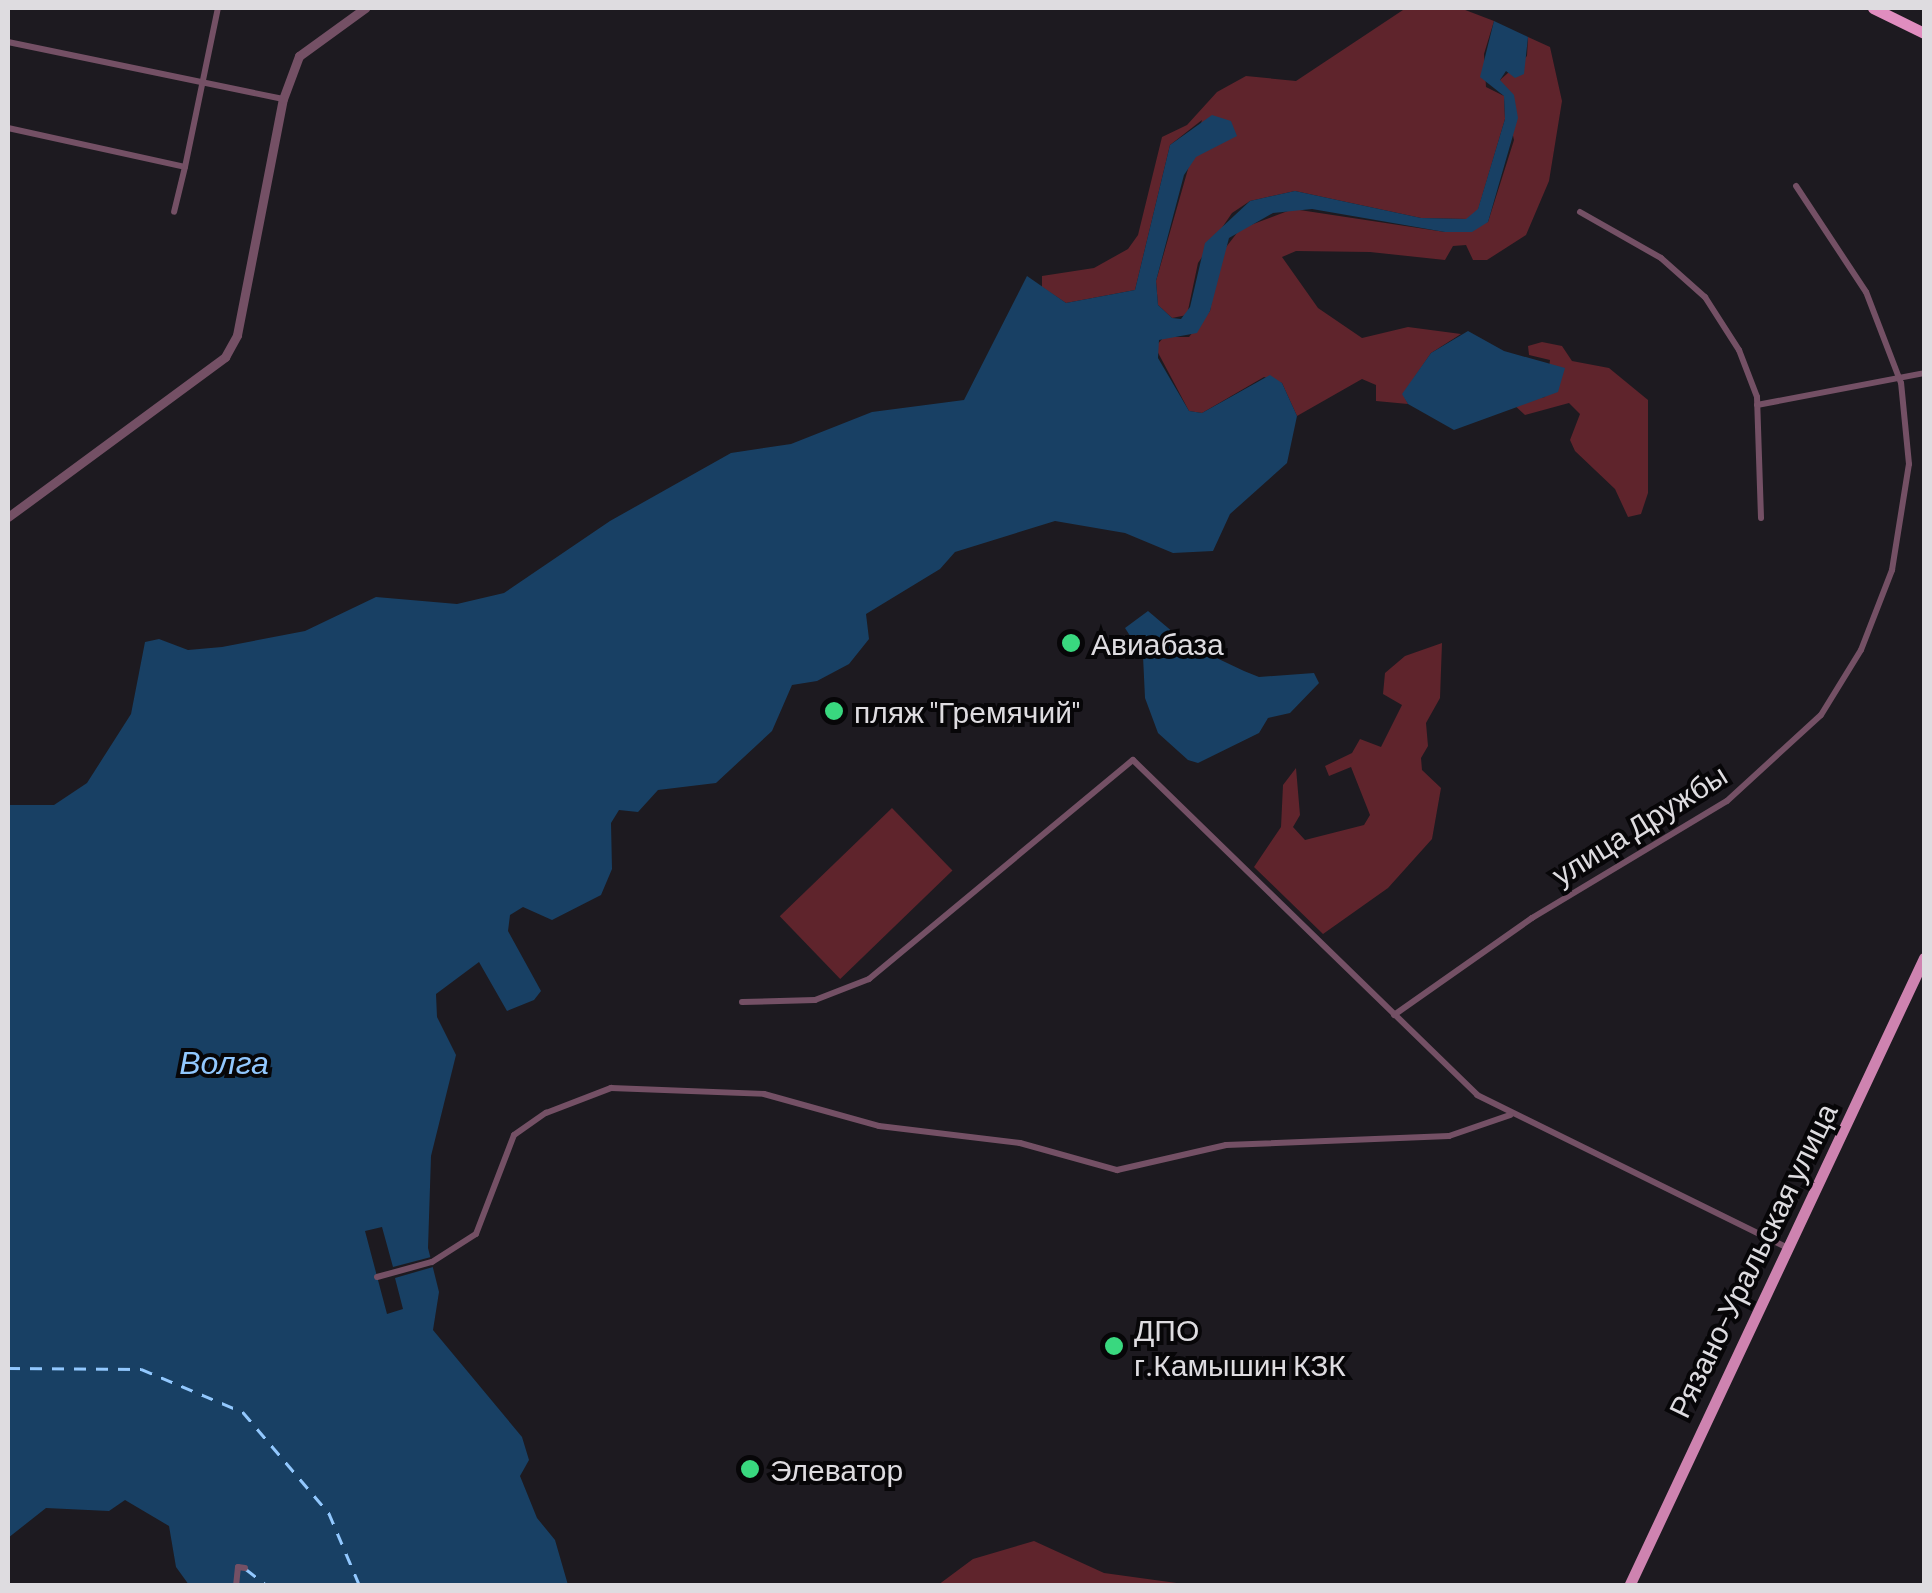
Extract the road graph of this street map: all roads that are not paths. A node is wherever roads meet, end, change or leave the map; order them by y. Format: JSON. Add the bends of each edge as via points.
{"nodes":[{"id":1,"x":218,"y":8,"type":"edge"},
{"id":2,"x":364,"y":8,"type":"edge"},
{"id":3,"x":1873,"y":8,"type":"edge"},
{"id":4,"x":1924,"y":33,"type":"edge"},
{"id":5,"x":8,"y":42,"type":"edge"},
{"id":6,"x":202,"y":84,"type":"junction"},
{"id":7,"x":283,"y":99,"type":"junction"},
{"id":8,"x":8,"y":128,"type":"edge"},
{"id":9,"x":185,"y":167,"type":"junction"},
{"id":10,"x":1796,"y":186,"type":"dead end"},
{"id":11,"x":174,"y":212,"type":"dead end"},
{"id":12,"x":1580,"y":212,"type":"dead end"},
{"id":13,"x":1924,"y":374,"type":"edge"},
{"id":14,"x":1898,"y":378,"type":"junction"},
{"id":15,"x":1758,"y":405,"type":"junction"},
{"id":16,"x":8,"y":517,"type":"edge"},
{"id":17,"x":1761,"y":518,"type":"dead end"},
{"id":18,"x":1924,"y":958,"type":"edge"},
{"id":19,"x":742,"y":1002,"type":"dead end"},
{"id":20,"x":1394,"y":1015,"type":"junction"},
{"id":21,"x":1511,"y":1115,"type":"junction"},
{"id":22,"x":1784,"y":1246,"type":"junction"},
{"id":23,"x":377,"y":1277,"type":"dead end"},
{"id":24,"x":245,"y":1568,"type":"dead end"},
{"id":25,"x":236,"y":1586,"type":"edge"},
{"id":26,"x":1629,"y":1586,"type":"edge"}],
"edges":[{"from":1,"to":6,"type":"street"},
{"from":2,"to":7,"type":"street","via":[[298,56]]},
{"from":3,"to":4,"type":"highway"},
{"from":5,"to":6,"type":"street"},
{"from":6,"to":7,"type":"street"},
{"from":6,"to":9,"type":"street"},
{"from":7,"to":16,"type":"street","via":[[237,335],[225,356]]},
{"from":8,"to":9,"type":"street"},
{"from":9,"to":11,"type":"street"},
{"from":10,"to":14,"type":"street","name":"улица Дружбы","via":[[1866,292]]},
{"from":12,"to":15,"type":"street","via":[[1661,258],[1705,297],[1739,350]]},
{"from":13,"to":14,"type":"street"},
{"from":14,"to":15,"type":"street"},
{"from":14,"to":20,"type":"street","name":"улица Дружбы","via":[[1909,464],[1892,570],[1861,650],[1821,716],[1727,800],[1532,918]]},
{"from":15,"to":17,"type":"street"},
{"from":18,"to":22,"type":"main road","name":"Рязано-Уральская улица"},
{"from":19,"to":20,"type":"street","via":[[816,1000],[868,979],[1133,760]]},
{"from":20,"to":21,"type":"street","via":[[1476,1095]]},
{"from":21,"to":22,"type":"street"},
{"from":21,"to":23,"type":"street","via":[[1448,1136],[1226,1145],[1118,1170],[1020,1144],[879,1126],[764,1094],[611,1088],[546,1113],[514,1135],[476,1234],[432,1262]]},
{"from":22,"to":26,"type":"main road","name":"Рязано-Уральская улица"},
{"from":24,"to":25,"type":"street","via":[[238,1567]]}]}
